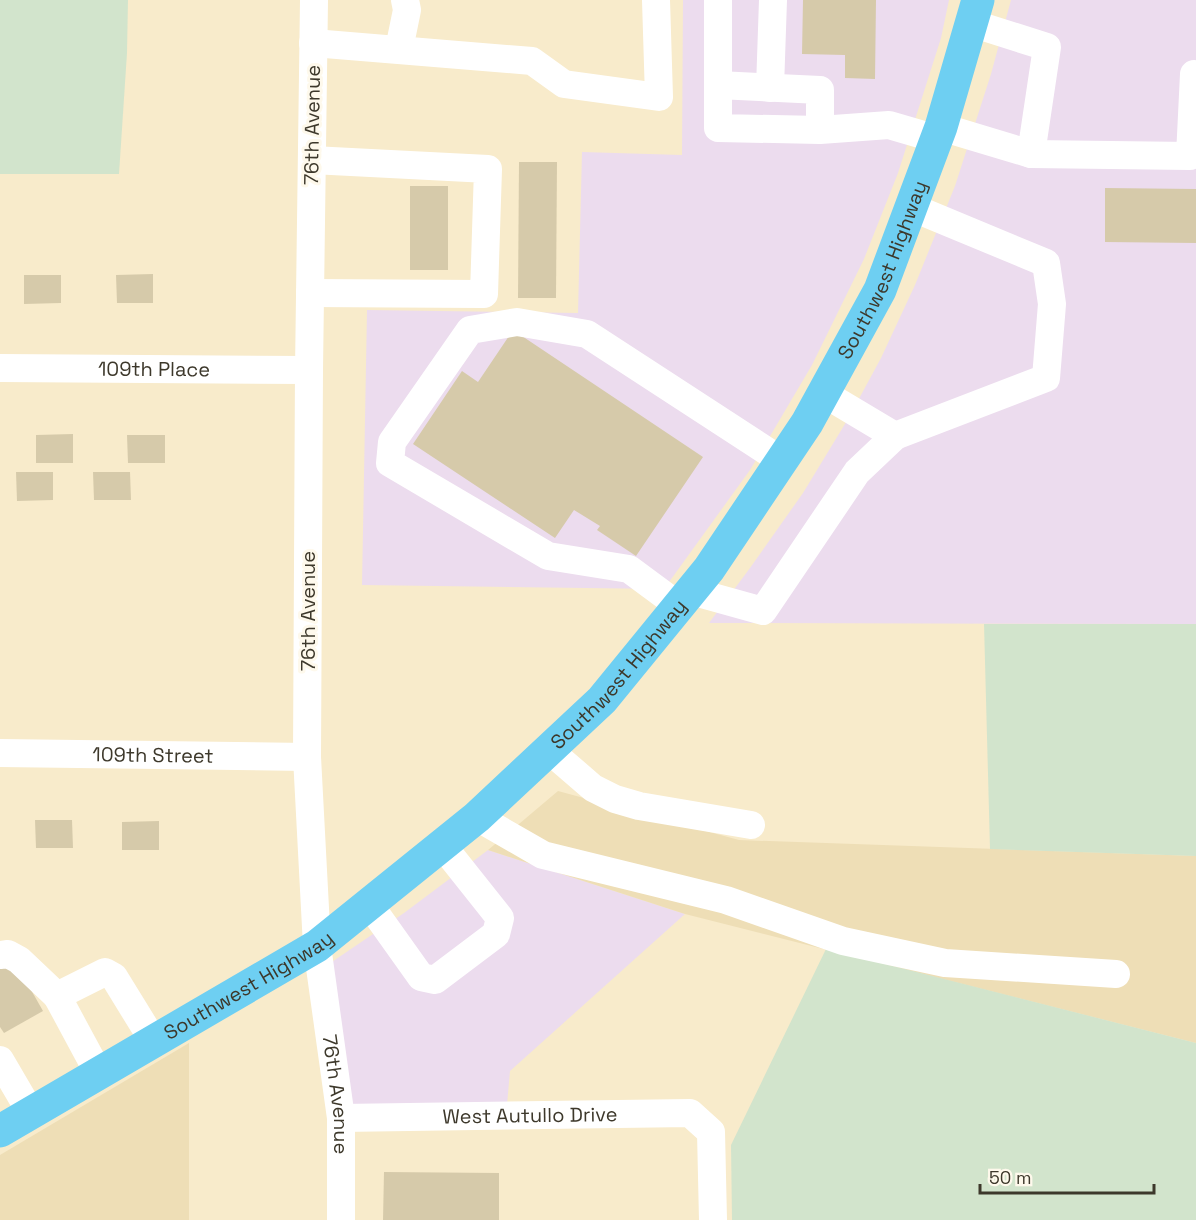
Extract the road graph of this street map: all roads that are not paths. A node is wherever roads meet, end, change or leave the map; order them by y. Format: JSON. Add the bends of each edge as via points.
{"nodes":[{"id":1,"x":314,"y":0,"type":"edge"},
{"id":2,"x":405,"y":0,"type":"edge"},
{"id":3,"x":656,"y":0,"type":"edge"},
{"id":4,"x":718,"y":0,"type":"edge"},
{"id":5,"x":773,"y":0,"type":"edge"},
{"id":6,"x":975,"y":11,"type":"edge"},
{"id":7,"x":313,"y":43,"type":"junction"},
{"id":8,"x":399,"y":49,"type":"junction"},
{"id":9,"x":1194,"y":74,"type":"dead end"},
{"id":10,"x":718,"y":85,"type":"junction"},
{"id":11,"x":770,"y":88,"type":"junction"},
{"id":12,"x":820,"y":130,"type":"junction"},
{"id":13,"x":939,"y":133,"type":"junction"},
{"id":14,"x":1031,"y":154,"type":"junction"},
{"id":15,"x":312,"y":160,"type":"junction"},
{"id":16,"x":911,"y":207,"type":"junction"},
{"id":17,"x":310,"y":293,"type":"junction"},
{"id":18,"x":0,"y":368,"type":"edge"},
{"id":19,"x":309,"y":370,"type":"junction"},
{"id":20,"x":823,"y":393,"type":"junction"},
{"id":21,"x":895,"y":436,"type":"junction"},
{"id":22,"x":782,"y":461,"type":"junction"},
{"id":23,"x":685,"y":598,"type":"junction"},
{"id":24,"x":549,"y":750,"type":"junction"},
{"id":25,"x":0,"y":753,"type":"edge"},
{"id":26,"x":307,"y":757,"type":"junction"},
{"id":27,"x":477,"y":817,"type":"junction"},
{"id":28,"x":751,"y":825,"type":"dead end"},
{"id":29,"x":442,"y":845,"type":"junction"},
{"id":30,"x":369,"y":904,"type":"junction"},
{"id":31,"x":317,"y":946,"type":"junction"},
{"id":32,"x":0,"y":955,"type":"edge"},
{"id":33,"x":1116,"y":974,"type":"dead end"},
{"id":34,"x":57,"y":996,"type":"junction"},
{"id":35,"x":154,"y":1042,"type":"junction"},
{"id":36,"x":0,"y":1060,"type":"edge"},
{"id":37,"x":99,"y":1074,"type":"junction"},
{"id":38,"x":31,"y":1113,"type":"junction"},
{"id":39,"x":341,"y":1118,"type":"junction"},
{"id":40,"x":0,"y":1131,"type":"edge"},
{"id":41,"x":340,"y":1220,"type":"edge"},
{"id":42,"x":713,"y":1220,"type":"edge"}],
"edges":[{"from":1,"to":7,"type":"street","name":"76th Avenue"},
{"from":2,"to":8,"type":"street","via":[[407,10]]},
{"from":3,"to":8,"type":"street","via":[[659,97],[564,84],[532,60]]},
{"from":4,"to":10,"type":"street"},
{"from":5,"to":11,"type":"street"},
{"from":6,"to":13,"type":"main road","name":"Southwest Highway"},
{"from":6,"to":14,"type":"street","via":[[1047,47]]},
{"from":7,"to":8,"type":"street"},
{"from":7,"to":15,"type":"street","name":"76th Avenue"},
{"from":9,"to":14,"type":"street","via":[[1190,156]]},
{"from":10,"to":11,"type":"street"},
{"from":10,"to":12,"type":"street","via":[[718,128]]},
{"from":11,"to":12,"type":"street","via":[[819,90]]},
{"from":12,"to":13,"type":"street","via":[[889,125]]},
{"from":13,"to":14,"type":"street"},
{"from":13,"to":16,"type":"main road","name":"Southwest Highway"},
{"from":15,"to":17,"type":"street","name":"76th Avenue"},
{"from":15,"to":17,"type":"street","via":[[489,169],[484,294]]},
{"from":16,"to":20,"type":"main road","name":"Southwest Highway","via":[[880,290]]},
{"from":16,"to":21,"type":"street","via":[[1046,263],[1052,304],[1046,378]]},
{"from":17,"to":19,"type":"street","name":"76th Avenue"},
{"from":18,"to":19,"type":"street","name":"109th Place"},
{"from":19,"to":26,"type":"street","name":"76th Avenue"},
{"from":20,"to":21,"type":"street"},
{"from":20,"to":22,"type":"main road","name":"Southwest Highway"},
{"from":21,"to":23,"type":"street","via":[[857,472],[763,611]]},
{"from":22,"to":23,"type":"main road","name":"Southwest Highway"},
{"from":22,"to":23,"type":"street","via":[[587,334],[517,322],[470,330],[392,442],[390,463],[548,556],[629,569]]},
{"from":23,"to":24,"type":"main road","name":"Southwest Highway","via":[[602,700]]},
{"from":24,"to":27,"type":"main road","name":"Southwest Highway"},
{"from":24,"to":28,"type":"street","via":[[593,788],[615,799]]},
{"from":25,"to":26,"type":"street","name":"109th Street"},
{"from":26,"to":31,"type":"street","name":"76th Avenue"},
{"from":27,"to":29,"type":"main road","name":"Southwest Highway"},
{"from":27,"to":33,"type":"street","via":[[543,855],[726,900],[843,941],[945,963]]},
{"from":29,"to":30,"type":"main road","name":"Southwest Highway"},
{"from":29,"to":30,"type":"street","via":[[500,918],[496,934],[435,980],[421,977]]},
{"from":30,"to":31,"type":"main road","name":"Southwest Highway"},
{"from":31,"to":35,"type":"main road","name":"Southwest Highway"},
{"from":31,"to":39,"type":"street","name":"76th Avenue"},
{"from":32,"to":34,"type":"street","via":[[8,954],[19,960]]},
{"from":34,"to":35,"type":"street","via":[[105,972],[114,977]]},
{"from":34,"to":37,"type":"street"},
{"from":35,"to":37,"type":"main road","name":"Southwest Highway"},
{"from":36,"to":38,"type":"street"},
{"from":37,"to":38,"type":"main road","name":"Southwest Highway"},
{"from":38,"to":40,"type":"main road","name":"Southwest Highway"},
{"from":39,"to":41,"type":"street","name":"76th Avenue"},
{"from":39,"to":42,"type":"street","name":"West Autullo Drive","via":[[690,1113],[711,1132]]}]}
